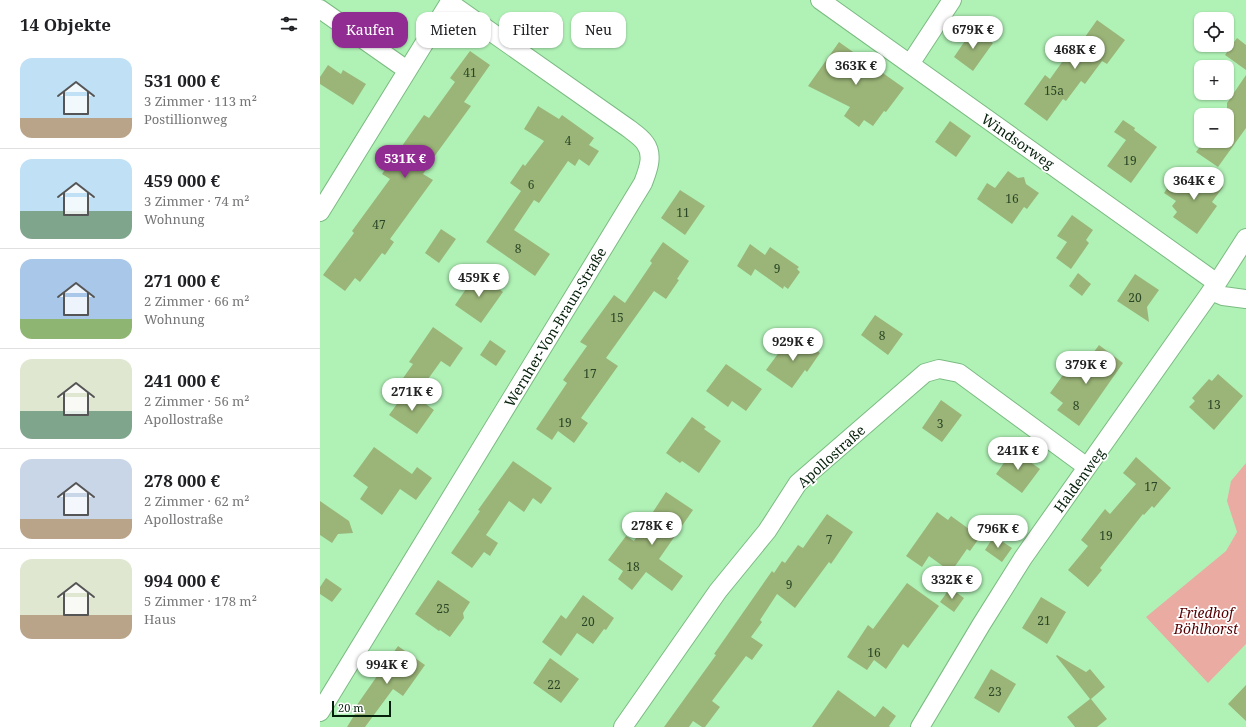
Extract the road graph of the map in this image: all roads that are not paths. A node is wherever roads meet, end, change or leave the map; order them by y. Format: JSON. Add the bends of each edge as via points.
{"nodes":[{"id":1,"x":820,"y":0,"type":"edge"},
{"id":2,"x":952,"y":0,"type":"edge"},
{"id":3,"x":450,"y":1,"type":"edge"},
{"id":4,"x":320,"y":9,"type":"edge"},
{"id":5,"x":910,"y":64,"type":"junction"},
{"id":6,"x":407,"y":70,"type":"junction"},
{"id":7,"x":320,"y":212,"type":"edge"},
{"id":8,"x":1246,"y":238,"type":"edge"},
{"id":9,"x":1214,"y":287,"type":"junction"},
{"id":10,"x":1246,"y":299,"type":"edge"},
{"id":11,"x":1088,"y":467,"type":"junction"},
{"id":12,"x":320,"y":712,"type":"edge"},
{"id":13,"x":623,"y":727,"type":"edge"},
{"id":14,"x":920,"y":727,"type":"edge"}],
"edges":[{"from":1,"to":5,"type":"street","name":"Windsorweg"},
{"from":2,"to":5,"type":"street"},
{"from":3,"to":6,"type":"street"},
{"from":3,"to":12,"type":"street","name":"Wernher-Von-Braun-Straße","via":[[645,142],[650,152],[649,166],[643,183]]},
{"from":4,"to":6,"type":"street"},
{"from":5,"to":9,"type":"street","name":"Windsorweg"},
{"from":6,"to":7,"type":"street"},
{"from":8,"to":9,"type":"street","name":"Haldenweg"},
{"from":9,"to":10,"type":"street","name":"Windsorweg","via":[[1223,296]]},
{"from":9,"to":11,"type":"street","name":"Haldenweg"},
{"from":11,"to":13,"type":"street","name":"Apollostraße","via":[[959,373],[939,369],[926,373],[798,483],[767,531],[718,591]]},
{"from":11,"to":14,"type":"street","name":"Haldenweg","via":[[1023,558]]}]}
